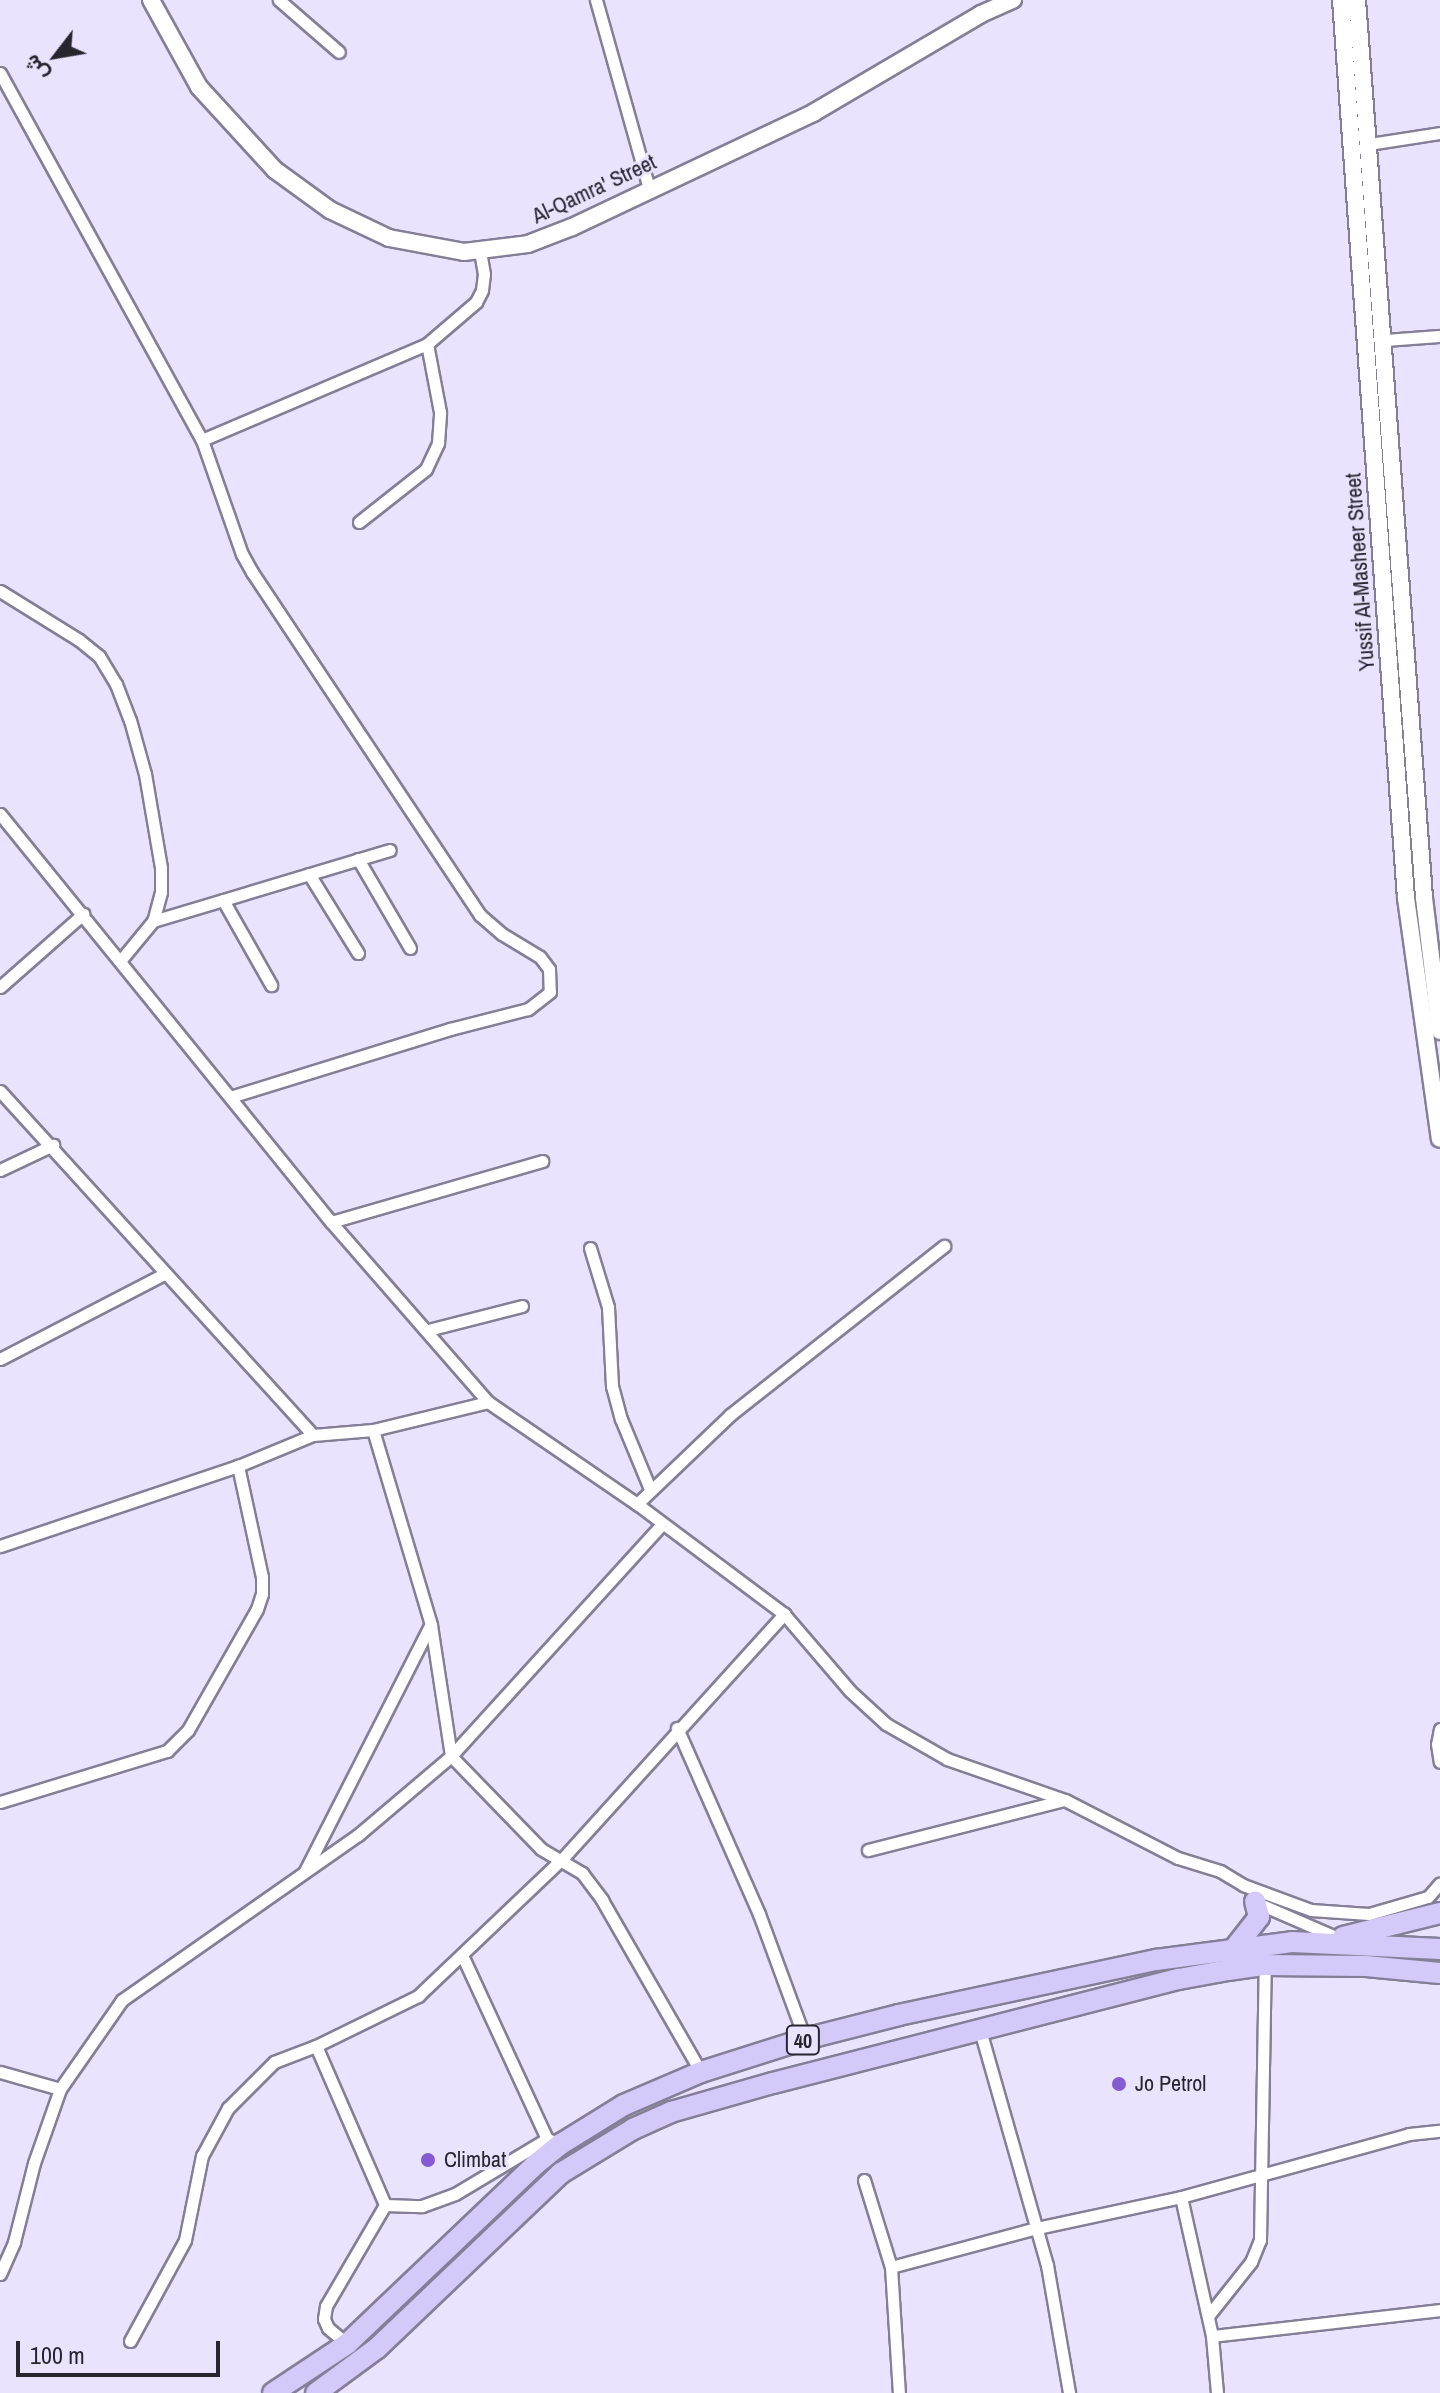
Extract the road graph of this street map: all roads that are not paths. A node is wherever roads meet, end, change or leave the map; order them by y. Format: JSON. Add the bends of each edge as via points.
{"nodes":[{"id":1,"x":151,"y":0,"type":"edge"},
{"id":2,"x":279,"y":0,"type":"edge"},
{"id":3,"x":596,"y":0,"type":"edge"},
{"id":4,"x":995,"y":0,"type":"edge"},
{"id":5,"x":1013,"y":0,"type":"edge"},
{"id":6,"x":1341,"y":0,"type":"edge"},
{"id":7,"x":1357,"y":0,"type":"edge"},
{"id":8,"x":981,"y":14,"type":"junction"},
{"id":9,"x":339,"y":52,"type":"dead end"},
{"id":10,"x":0,"y":73,"type":"edge"},
{"id":11,"x":1440,"y":133,"type":"edge"},
{"id":12,"x":1369,"y":144,"type":"junction"},
{"id":13,"x":649,"y":188,"type":"junction"},
{"id":14,"x":480,"y":252,"type":"junction"},
{"id":15,"x":1440,"y":336,"type":"edge"},
{"id":16,"x":1384,"y":340,"type":"junction"},
{"id":17,"x":427,"y":344,"type":"junction"},
{"id":18,"x":202,"y":440,"type":"junction"},
{"id":19,"x":359,"y":522,"type":"dead end"},
{"id":20,"x":0,"y":591,"type":"edge"},
{"id":21,"x":0,"y":814,"type":"edge"},
{"id":22,"x":390,"y":850,"type":"dead end"},
{"id":23,"x":358,"y":859,"type":"junction"},
{"id":24,"x":309,"y":874,"type":"junction"},
{"id":25,"x":223,"y":900,"type":"junction"},
{"id":26,"x":83,"y":914,"type":"junction"},
{"id":27,"x":153,"y":921,"type":"junction"},
{"id":28,"x":410,"y":948,"type":"dead end"},
{"id":29,"x":358,"y":953,"type":"dead end"},
{"id":30,"x":120,"y":961,"type":"junction"},
{"id":31,"x":271,"y":985,"type":"dead end"},
{"id":32,"x":0,"y":987,"type":"edge"},
{"id":33,"x":1440,"y":1031,"type":"edge"},
{"id":34,"x":0,"y":1091,"type":"edge"},
{"id":35,"x":231,"y":1097,"type":"junction"},
{"id":36,"x":1440,"y":1139,"type":"edge"},
{"id":37,"x":53,"y":1145,"type":"junction"},
{"id":38,"x":542,"y":1161,"type":"dead end"},
{"id":39,"x":0,"y":1170,"type":"edge"},
{"id":40,"x":331,"y":1222,"type":"junction"},
{"id":41,"x":944,"y":1246,"type":"dead end"},
{"id":42,"x":590,"y":1248,"type":"dead end"},
{"id":43,"x":164,"y":1274,"type":"junction"},
{"id":44,"x":522,"y":1306,"type":"dead end"},
{"id":45,"x":428,"y":1330,"type":"junction"},
{"id":46,"x":0,"y":1359,"type":"edge"},
{"id":47,"x":488,"y":1402,"type":"junction"},
{"id":48,"x":373,"y":1430,"type":"junction"},
{"id":49,"x":313,"y":1435,"type":"junction"},
{"id":50,"x":238,"y":1466,"type":"junction"},
{"id":51,"x":650,"y":1489,"type":"junction"},
{"id":52,"x":637,"y":1504,"type":"junction"},
{"id":53,"x":662,"y":1524,"type":"junction"},
{"id":54,"x":0,"y":1546,"type":"edge"},
{"id":55,"x":784,"y":1614,"type":"junction"},
{"id":56,"x":431,"y":1625,"type":"junction"},
{"id":57,"x":677,"y":1728,"type":"junction"},
{"id":58,"x":1440,"y":1729,"type":"edge"},
{"id":59,"x":451,"y":1756,"type":"junction"},
{"id":60,"x":1440,"y":1762,"type":"edge"},
{"id":61,"x":1065,"y":1800,"type":"junction"},
{"id":62,"x":0,"y":1802,"type":"edge"},
{"id":63,"x":868,"y":1850,"type":"dead end"},
{"id":64,"x":562,"y":1859,"type":"junction"},
{"id":65,"x":303,"y":1874,"type":"junction"},
{"id":66,"x":1440,"y":1883,"type":"edge"},
{"id":67,"x":1249,"y":1893,"type":"junction"},
{"id":68,"x":1440,"y":1913,"type":"edge"},
{"id":69,"x":1338,"y":1938,"type":"junction"},
{"id":70,"x":1314,"y":1943,"type":"junction"},
{"id":71,"x":1234,"y":1949,"type":"junction"},
{"id":72,"x":1440,"y":1949,"type":"edge"},
{"id":73,"x":462,"y":1955,"type":"junction"},
{"id":74,"x":1265,"y":1965,"type":"junction"},
{"id":75,"x":1440,"y":1973,"type":"edge"},
{"id":76,"x":980,"y":2030,"type":"junction"},
{"id":77,"x":805,"y":2039,"type":"junction"},
{"id":78,"x":316,"y":2046,"type":"junction"},
{"id":79,"x":0,"y":2072,"type":"edge"},
{"id":80,"x":701,"y":2072,"type":"junction"},
{"id":81,"x":60,"y":2089,"type":"junction"},
{"id":82,"x":1440,"y":2131,"type":"edge"},
{"id":83,"x":554,"y":2142,"type":"junction"},
{"id":84,"x":1260,"y":2174,"type":"junction"},
{"id":85,"x":864,"y":2180,"type":"dead end"},
{"id":86,"x":1181,"y":2197,"type":"junction"},
{"id":87,"x":385,"y":2205,"type":"junction"},
{"id":88,"x":1037,"y":2228,"type":"junction"},
{"id":89,"x":891,"y":2267,"type":"junction"},
{"id":90,"x":0,"y":2274,"type":"edge"},
{"id":91,"x":1440,"y":2310,"type":"edge"},
{"id":92,"x":1208,"y":2316,"type":"junction"},
{"id":93,"x":1212,"y":2336,"type":"junction"},
{"id":94,"x":130,"y":2341,"type":"dead end"},
{"id":95,"x":347,"y":2344,"type":"junction"},
{"id":96,"x":273,"y":2393,"type":"edge"},
{"id":97,"x":316,"y":2393,"type":"edge"},
{"id":98,"x":899,"y":2393,"type":"edge"},
{"id":99,"x":1069,"y":2393,"type":"edge"},
{"id":100,"x":1217,"y":2393,"type":"edge"}],
"edges":[{"from":1,"to":14,"type":"street","name":"Al-Qamra' Street","via":[[199,87],[275,170],[330,210],[389,238],[450,252]]},
{"from":2,"to":9,"type":"street"},
{"from":3,"to":13,"type":"street"},
{"from":4,"to":8,"type":"street","name":"Al-Qamra' Street"},
{"from":5,"to":8,"type":"street","name":"Al-Qamra' Street"},
{"from":6,"to":36,"type":"street","name":"Yussif Al-Masheer Street","via":[[1405,882]]},
{"from":7,"to":12,"type":"street","name":"Yussif Al-Masheer Street"},
{"from":8,"to":13,"type":"street","name":"Al-Qamra' Street","via":[[813,113]]},
{"from":10,"to":18,"type":"street"},
{"from":11,"to":12,"type":"street"},
{"from":12,"to":16,"type":"street","name":"Yussif Al-Masheer Street"},
{"from":13,"to":14,"type":"street","name":"Al-Qamra' Street","via":[[546,238]]},
{"from":14,"to":17,"type":"street","via":[[484,274],[476,302]]},
{"from":15,"to":16,"type":"street"},
{"from":16,"to":33,"type":"street","name":"Yussif Al-Masheer Street","via":[[1424,898]]},
{"from":17,"to":18,"type":"street"},
{"from":17,"to":19,"type":"street","via":[[440,412],[438,443],[426,469]]},
{"from":18,"to":35,"type":"street","via":[[252,572],[480,915],[540,957],[552,982],[543,1001],[528,1009]]},
{"from":20,"to":27,"type":"street","via":[[99,656],[116,684],[145,774],[161,868]]},
{"from":21,"to":26,"type":"street"},
{"from":22,"to":23,"type":"street"},
{"from":23,"to":24,"type":"street"},
{"from":23,"to":28,"type":"street"},
{"from":24,"to":25,"type":"street"},
{"from":24,"to":29,"type":"street"},
{"from":25,"to":27,"type":"street"},
{"from":25,"to":31,"type":"street"},
{"from":26,"to":30,"type":"street"},
{"from":26,"to":32,"type":"street"},
{"from":27,"to":30,"type":"street"},
{"from":30,"to":35,"type":"street"},
{"from":34,"to":37,"type":"street"},
{"from":35,"to":40,"type":"street"},
{"from":37,"to":39,"type":"street"},
{"from":37,"to":43,"type":"street"},
{"from":38,"to":40,"type":"street"},
{"from":40,"to":45,"type":"street"},
{"from":41,"to":51,"type":"street","via":[[730,1415]]},
{"from":42,"to":51,"type":"street","via":[[608,1307],[612,1386]]},
{"from":43,"to":46,"type":"street"},
{"from":43,"to":49,"type":"street"},
{"from":44,"to":45,"type":"street"},
{"from":45,"to":47,"type":"street"},
{"from":47,"to":48,"type":"street"},
{"from":47,"to":52,"type":"street"},
{"from":48,"to":49,"type":"street"},
{"from":48,"to":56,"type":"street"},
{"from":49,"to":50,"type":"street"},
{"from":50,"to":54,"type":"street"},
{"from":50,"to":62,"type":"street","via":[[262,1594],[188,1730],[167,1751]]},
{"from":51,"to":52,"type":"street"},
{"from":52,"to":53,"type":"street"},
{"from":53,"to":55,"type":"street"},
{"from":53,"to":59,"type":"street"},
{"from":55,"to":57,"type":"street"},
{"from":55,"to":61,"type":"street","via":[[886,1724],[947,1759]]},
{"from":56,"to":59,"type":"street"},
{"from":56,"to":65,"type":"street"},
{"from":57,"to":64,"type":"street"},
{"from":57,"to":77,"type":"street","via":[[759,1914]]},
{"from":58,"to":60,"type":"street"},
{"from":59,"to":64,"type":"street","via":[[541,1849]]},
{"from":59,"to":65,"type":"street"},
{"from":61,"to":63,"type":"street"},
{"from":61,"to":67,"type":"street","via":[[1178,1858],[1220,1871]]},
{"from":64,"to":73,"type":"street"},
{"from":64,"to":80,"type":"street","via":[[582,1873],[602,1900]]},
{"from":65,"to":81,"type":"street","via":[[122,2000]]},
{"from":66,"to":67,"type":"street","via":[[1428,1897],[1369,1914],[1311,1910]]},
{"from":67,"to":69,"type":"street"},
{"from":67,"to":71,"type":"highway","via":[[1259,1917]]},
{"from":68,"to":69,"type":"highway"},
{"from":69,"to":70,"type":"highway"},
{"from":70,"to":71,"type":"highway","number":"40"},
{"from":70,"to":72,"type":"highway","number":"40"},
{"from":71,"to":77,"type":"highway","number":"40","via":[[1067,1978]]},
{"from":73,"to":78,"type":"street","via":[[418,1996]]},
{"from":73,"to":83,"type":"street"},
{"from":74,"to":75,"type":"highway","number":"40"},
{"from":74,"to":76,"type":"highway","number":"40","via":[[1179,1979]]},
{"from":74,"to":84,"type":"street"},
{"from":76,"to":88,"type":"street"},
{"from":76,"to":97,"type":"highway","number":"40","via":[[707,2101],[633,2129],[540,2191],[377,2348]]},
{"from":77,"to":80,"type":"highway","number":"40"},
{"from":78,"to":87,"type":"street"},
{"from":78,"to":94,"type":"street","via":[[274,2062],[228,2108],[202,2156],[185,2240]]},
{"from":79,"to":81,"type":"street"},
{"from":80,"to":83,"type":"highway","number":"40"},
{"from":81,"to":90,"type":"street"},
{"from":82,"to":84,"type":"street","via":[[1409,2134]]},
{"from":83,"to":87,"type":"street","via":[[455,2194],[422,2206]]},
{"from":83,"to":95,"type":"highway","number":"40"},
{"from":84,"to":86,"type":"street"},
{"from":84,"to":92,"type":"street","via":[[1257,2252]]},
{"from":85,"to":89,"type":"street"},
{"from":86,"to":88,"type":"street"},
{"from":86,"to":92,"type":"street"},
{"from":87,"to":95,"type":"street","via":[[326,2306],[328,2328]]},
{"from":88,"to":89,"type":"street"},
{"from":88,"to":99,"type":"street","via":[[1055,2298]]},
{"from":89,"to":98,"type":"street"},
{"from":91,"to":93,"type":"street"},
{"from":92,"to":93,"type":"street"},
{"from":93,"to":100,"type":"street"},
{"from":95,"to":96,"type":"highway","number":"40"}]}
